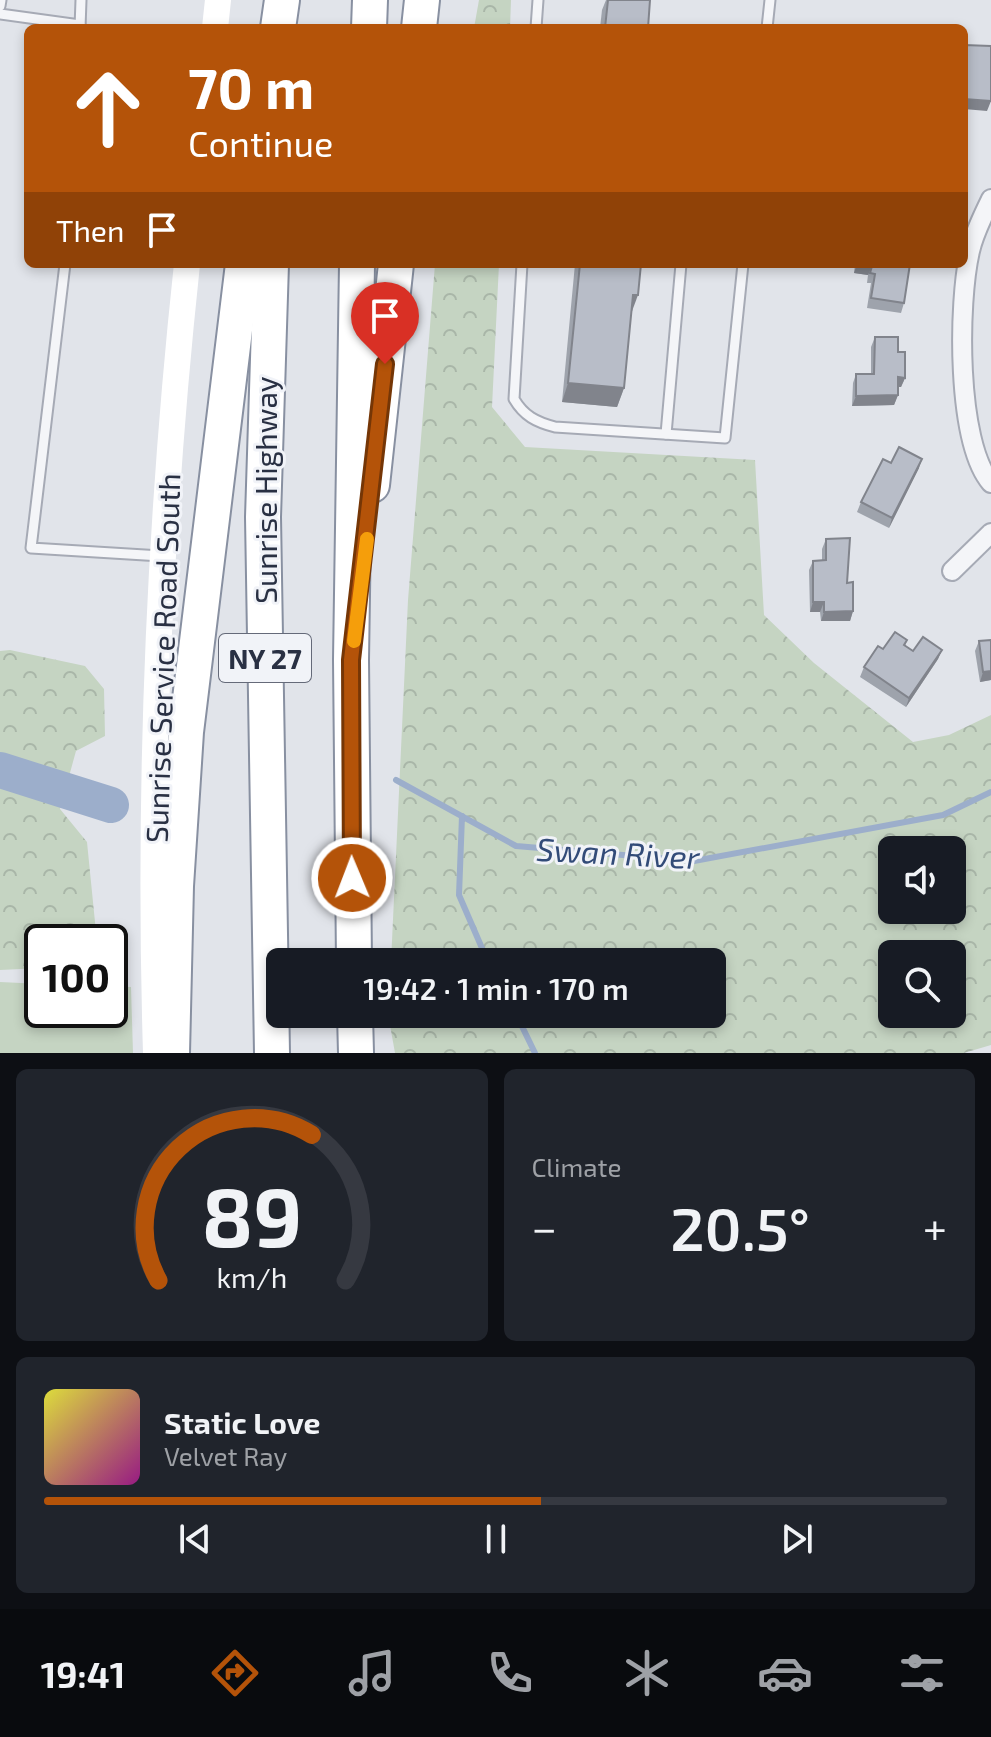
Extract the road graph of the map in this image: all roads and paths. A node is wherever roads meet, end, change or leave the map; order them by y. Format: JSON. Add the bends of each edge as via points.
{"nodes":[{"id":1,"x":1,"y":0,"type":"edge"},
{"id":2,"x":81,"y":0,"type":"edge"},
{"id":3,"x":218,"y":0,"type":"edge"},
{"id":4,"x":285,"y":0,"type":"edge"},
{"id":5,"x":370,"y":0,"type":"edge"},
{"id":6,"x":422,"y":0,"type":"edge"},
{"id":7,"x":538,"y":0,"type":"edge"},
{"id":8,"x":770,"y":0,"type":"edge"},
{"id":9,"x":0,"y":6,"type":"edge"},
{"id":10,"x":0,"y":14,"type":"edge"},
{"id":11,"x":67,"y":24,"type":"edge"},
{"id":12,"x":80,"y":24,"type":"edge"},
{"id":13,"x":215,"y":24,"type":"edge"},
{"id":14,"x":279,"y":24,"type":"edge"},
{"id":15,"x":286,"y":24,"type":"edge"},
{"id":16,"x":369,"y":24,"type":"edge"},
{"id":17,"x":419,"y":24,"type":"edge"},
{"id":18,"x":536,"y":24,"type":"edge"},
{"id":19,"x":767,"y":24,"type":"edge"},
{"id":20,"x":991,"y":199,"type":"edge"},
{"id":21,"x":65,"y":268,"type":"edge"},
{"id":22,"x":187,"y":268,"type":"edge"},
{"id":23,"x":243,"y":268,"type":"edge"},
{"id":24,"x":271,"y":268,"type":"edge"},
{"id":25,"x":357,"y":268,"type":"edge"},
{"id":26,"x":396,"y":268,"type":"edge"},
{"id":27,"x":522,"y":268,"type":"edge"},
{"id":28,"x":681,"y":268,"type":"edge"},
{"id":29,"x":743,"y":268,"type":"edge"},
{"id":30,"x":666,"y":434,"type":"junction"},
{"id":31,"x":991,"y":483,"type":"edge"},
{"id":32,"x":991,"y":533,"type":"edge"},
{"id":33,"x":164,"y":556,"type":"junction"},
{"id":34,"x":952,"y":571,"type":"dead end"},
{"id":35,"x":351,"y":660,"type":"junction"},
{"id":36,"x":354,"y":948,"type":"edge"},
{"id":37,"x":355,"y":1028,"type":"edge"},
{"id":38,"x":156,"y":1053,"type":"edge"},
{"id":39,"x":172,"y":1053,"type":"edge"},
{"id":40,"x":272,"y":1053,"type":"edge"},
{"id":41,"x":356,"y":1053,"type":"edge"}],
"edges":[{"from":1,"to":9,"type":"lane"},
{"from":2,"to":12,"type":"lane"},
{"from":3,"to":13,"type":"main road"},
{"from":4,"to":14,"type":"highway"},
{"from":4,"to":15,"type":"highway"},
{"from":5,"to":16,"type":"highway"},
{"from":6,"to":17,"type":"highway"},
{"from":7,"to":18,"type":"lane"},
{"from":8,"to":19,"type":"lane"},
{"from":10,"to":11,"type":"lane"},
{"from":20,"to":31,"type":"street","via":[[970,250],[964,331],[965,415]]},
{"from":21,"to":33,"type":"lane","via":[[31,548]]},
{"from":22,"to":33,"type":"main road","name":"Sunrise Service Road South"},
{"from":23,"to":39,"type":"highway","via":[[185,747]]},
{"from":24,"to":40,"type":"highway","name":"Sunrise Highway","number":"NY 27","via":[[263,517]]},
{"from":25,"to":35,"type":"highway","number":"NY 27"},
{"from":26,"to":35,"type":"highway"},
{"from":27,"to":30,"type":"lane","via":[[514,399],[520,410],[555,427]]},
{"from":28,"to":30,"type":"lane"},
{"from":29,"to":30,"type":"lane","via":[[725,438]]},
{"from":32,"to":34,"type":"street"},
{"from":33,"to":38,"type":"main road","name":"Sunrise Service Road South","via":[[154,856]]},
{"from":35,"to":36,"type":"highway","number":"NY 27"},
{"from":37,"to":41,"type":"highway"}]}
